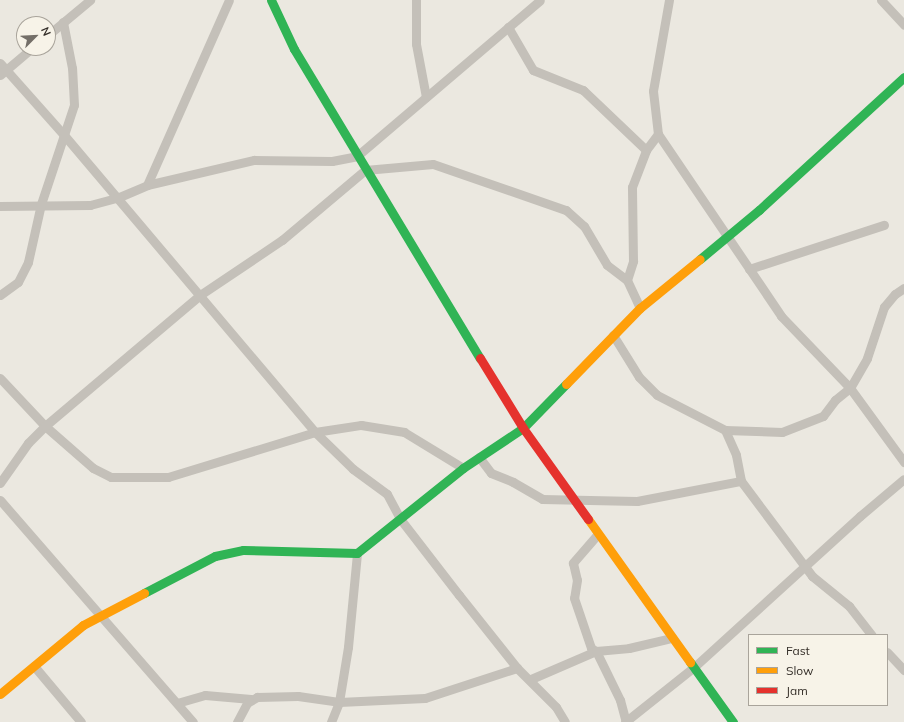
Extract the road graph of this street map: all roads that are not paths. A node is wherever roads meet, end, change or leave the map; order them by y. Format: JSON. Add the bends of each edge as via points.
{"nodes":[{"id":1,"x":90,"y":0,"type":"edge"},
{"id":2,"x":229,"y":0,"type":"edge"},
{"id":3,"x":271,"y":0,"type":"edge"},
{"id":4,"x":416,"y":0,"type":"edge"},
{"id":5,"x":669,"y":0,"type":"edge"},
{"id":6,"x":881,"y":0,"type":"edge"},
{"id":7,"x":537,"y":1,"type":"edge"},
{"id":8,"x":63,"y":22,"type":"junction"},
{"id":9,"x":904,"y":25,"type":"edge"},
{"id":10,"x":508,"y":27,"type":"junction"},
{"id":11,"x":56,"y":28,"type":"edge"},
{"id":12,"x":21,"y":56,"type":"edge"},
{"id":13,"x":2,"y":69,"type":"edge"},
{"id":14,"x":904,"y":77,"type":"edge"},
{"id":15,"x":426,"y":97,"type":"junction"},
{"id":16,"x":64,"y":134,"type":"junction"},
{"id":17,"x":658,"y":134,"type":"junction"},
{"id":18,"x":646,"y":150,"type":"junction"},
{"id":19,"x":357,"y":156,"type":"junction"},
{"id":20,"x":365,"y":170,"type":"junction"},
{"id":21,"x":147,"y":185,"type":"junction"},
{"id":22,"x":117,"y":198,"type":"junction"},
{"id":23,"x":40,"y":204,"type":"junction"},
{"id":24,"x":0,"y":206,"type":"edge"},
{"id":25,"x":884,"y":225,"type":"dead end"},
{"id":26,"x":727,"y":237,"type":"junction"},
{"id":27,"x":749,"y":269,"type":"junction"},
{"id":28,"x":627,"y":280,"type":"junction"},
{"id":29,"x":904,"y":288,"type":"edge"},
{"id":30,"x":0,"y":295,"type":"edge"},
{"id":31,"x":200,"y":295,"type":"junction"},
{"id":32,"x":640,"y":308,"type":"junction"},
{"id":33,"x":613,"y":335,"type":"junction"},
{"id":34,"x":0,"y":378,"type":"edge"},
{"id":35,"x":850,"y":388,"type":"junction"},
{"id":36,"x":44,"y":426,"type":"junction"},
{"id":37,"x":523,"y":428,"type":"junction"},
{"id":38,"x":725,"y":430,"type":"junction"},
{"id":39,"x":315,"y":432,"type":"junction"},
{"id":40,"x":479,"y":457,"type":"junction"},
{"id":41,"x":904,"y":462,"type":"edge"},
{"id":42,"x":463,"y":468,"type":"junction"},
{"id":43,"x":904,"y":479,"type":"edge"},
{"id":44,"x":741,"y":481,"type":"junction"},
{"id":45,"x":0,"y":483,"type":"edge"},
{"id":46,"x":574,"y":501,"type":"junction"},
{"id":47,"x":1,"y":504,"type":"edge"},
{"id":48,"x":401,"y":520,"type":"junction"},
{"id":49,"x":597,"y":535,"type":"junction"},
{"id":50,"x":357,"y":553,"type":"junction"},
{"id":51,"x":807,"y":566,"type":"junction"},
{"id":52,"x":100,"y":614,"type":"junction"},
{"id":53,"x":871,"y":634,"type":"edge"},
{"id":54,"x":671,"y":638,"type":"junction"},
{"id":55,"x":596,"y":651,"type":"junction"},
{"id":56,"x":888,"y":653,"type":"edge"},
{"id":57,"x":34,"y":666,"type":"junction"},
{"id":58,"x":517,"y":668,"type":"junction"},
{"id":59,"x":693,"y":668,"type":"junction"},
{"id":60,"x":904,"y":670,"type":"edge"},
{"id":61,"x":531,"y":679,"type":"junction"},
{"id":62,"x":0,"y":694,"type":"edge"},
{"id":63,"x":251,"y":699,"type":"junction"},
{"id":64,"x":339,"y":702,"type":"junction"},
{"id":65,"x":177,"y":703,"type":"junction"},
{"id":66,"x":81,"y":722,"type":"edge"},
{"id":67,"x":193,"y":722,"type":"edge"},
{"id":68,"x":237,"y":722,"type":"edge"},
{"id":69,"x":331,"y":722,"type":"edge"},
{"id":70,"x":565,"y":722,"type":"edge"},
{"id":71,"x":626,"y":722,"type":"edge"},
{"id":72,"x":733,"y":722,"type":"edge"}],
"edges":[{"from":1,"to":8,"type":"street"},
{"from":2,"to":21,"type":"street"},
{"from":3,"to":19,"type":"street","via":[[294,49]]},
{"from":4,"to":15,"type":"street","via":[[416,44]]},
{"from":5,"to":17,"type":"street","via":[[654,91]]},
{"from":6,"to":9,"type":"street"},
{"from":7,"to":10,"type":"street"},
{"from":8,"to":11,"type":"street"},
{"from":8,"to":16,"type":"street","via":[[74,87],[74,104]]},
{"from":10,"to":15,"type":"street"},
{"from":10,"to":18,"type":"street","via":[[533,70],[583,90]]},
{"from":12,"to":13,"type":"street"},
{"from":13,"to":16,"type":"street"},
{"from":14,"to":26,"type":"street"},
{"from":15,"to":19,"type":"street"},
{"from":16,"to":22,"type":"street"},
{"from":16,"to":23,"type":"street"},
{"from":17,"to":18,"type":"street"},
{"from":17,"to":26,"type":"street"},
{"from":18,"to":28,"type":"street","via":[[632,187],[633,261]]},
{"from":19,"to":20,"type":"street"},
{"from":19,"to":21,"type":"street","via":[[332,161],[254,160]]},
{"from":20,"to":28,"type":"street","via":[[433,164],[566,210],[584,226],[607,266]]},
{"from":20,"to":31,"type":"street","via":[[282,240]]},
{"from":20,"to":37,"type":"street"},
{"from":21,"to":22,"type":"street"},
{"from":22,"to":23,"type":"street","via":[[82,206]]},
{"from":22,"to":31,"type":"street"},
{"from":23,"to":24,"type":"street"},
{"from":23,"to":30,"type":"street","via":[[34,243],[22,275],[14,286]]},
{"from":25,"to":27,"type":"street"},
{"from":26,"to":27,"type":"street"},
{"from":26,"to":32,"type":"street"},
{"from":27,"to":35,"type":"street","via":[[781,316]]},
{"from":28,"to":32,"type":"street"},
{"from":29,"to":35,"type":"street","via":[[884,307],[867,358]]},
{"from":31,"to":36,"type":"street"},
{"from":31,"to":39,"type":"street"},
{"from":32,"to":33,"type":"street"},
{"from":33,"to":37,"type":"street"},
{"from":33,"to":38,"type":"street","via":[[639,377],[653,392]]},
{"from":34,"to":36,"type":"street"},
{"from":35,"to":38,"type":"street","via":[[835,400],[823,416],[790,430]]},
{"from":35,"to":41,"type":"street"},
{"from":36,"to":39,"type":"street","via":[[93,468],[111,477],[168,476]]},
{"from":36,"to":45,"type":"street","via":[[28,443]]},
{"from":37,"to":40,"type":"street"},
{"from":37,"to":46,"type":"street"},
{"from":38,"to":44,"type":"street","via":[[736,455]]},
{"from":39,"to":42,"type":"street","via":[[362,425],[390,428],[404,432]]},
{"from":39,"to":48,"type":"street","via":[[353,469],[387,494]]},
{"from":40,"to":42,"type":"street"},
{"from":40,"to":46,"type":"street","via":[[491,473],[514,482],[542,499]]},
{"from":42,"to":48,"type":"street"},
{"from":43,"to":51,"type":"street"},
{"from":44,"to":46,"type":"street","via":[[637,501]]},
{"from":44,"to":51,"type":"street"},
{"from":46,"to":49,"type":"street"},
{"from":47,"to":52,"type":"street"},
{"from":48,"to":50,"type":"street"},
{"from":48,"to":58,"type":"street"},
{"from":49,"to":54,"type":"street"},
{"from":49,"to":55,"type":"street","via":[[573,562],[577,580],[575,606],[591,648]]},
{"from":50,"to":52,"type":"street","via":[[254,550],[229,552],[215,556]]},
{"from":50,"to":64,"type":"street","via":[[356,584]]},
{"from":51,"to":53,"type":"street","via":[[812,576],[849,606]]},
{"from":51,"to":59,"type":"street"},
{"from":52,"to":57,"type":"street","via":[[71,634]]},
{"from":52,"to":65,"type":"street"},
{"from":54,"to":55,"type":"street","via":[[629,648]]},
{"from":54,"to":59,"type":"street"},
{"from":55,"to":61,"type":"street"},
{"from":55,"to":71,"type":"street","via":[[620,700]]},
{"from":56,"to":60,"type":"street"},
{"from":57,"to":62,"type":"street"},
{"from":57,"to":66,"type":"street"},
{"from":58,"to":61,"type":"street"},
{"from":58,"to":64,"type":"street","via":[[425,698]]},
{"from":59,"to":71,"type":"street"},
{"from":59,"to":72,"type":"street"},
{"from":61,"to":70,"type":"street","via":[[556,707]]},
{"from":63,"to":64,"type":"street","via":[[298,696]]},
{"from":63,"to":65,"type":"street","via":[[205,694]]},
{"from":63,"to":68,"type":"street"},
{"from":64,"to":69,"type":"street"},
{"from":65,"to":67,"type":"street"}]}
